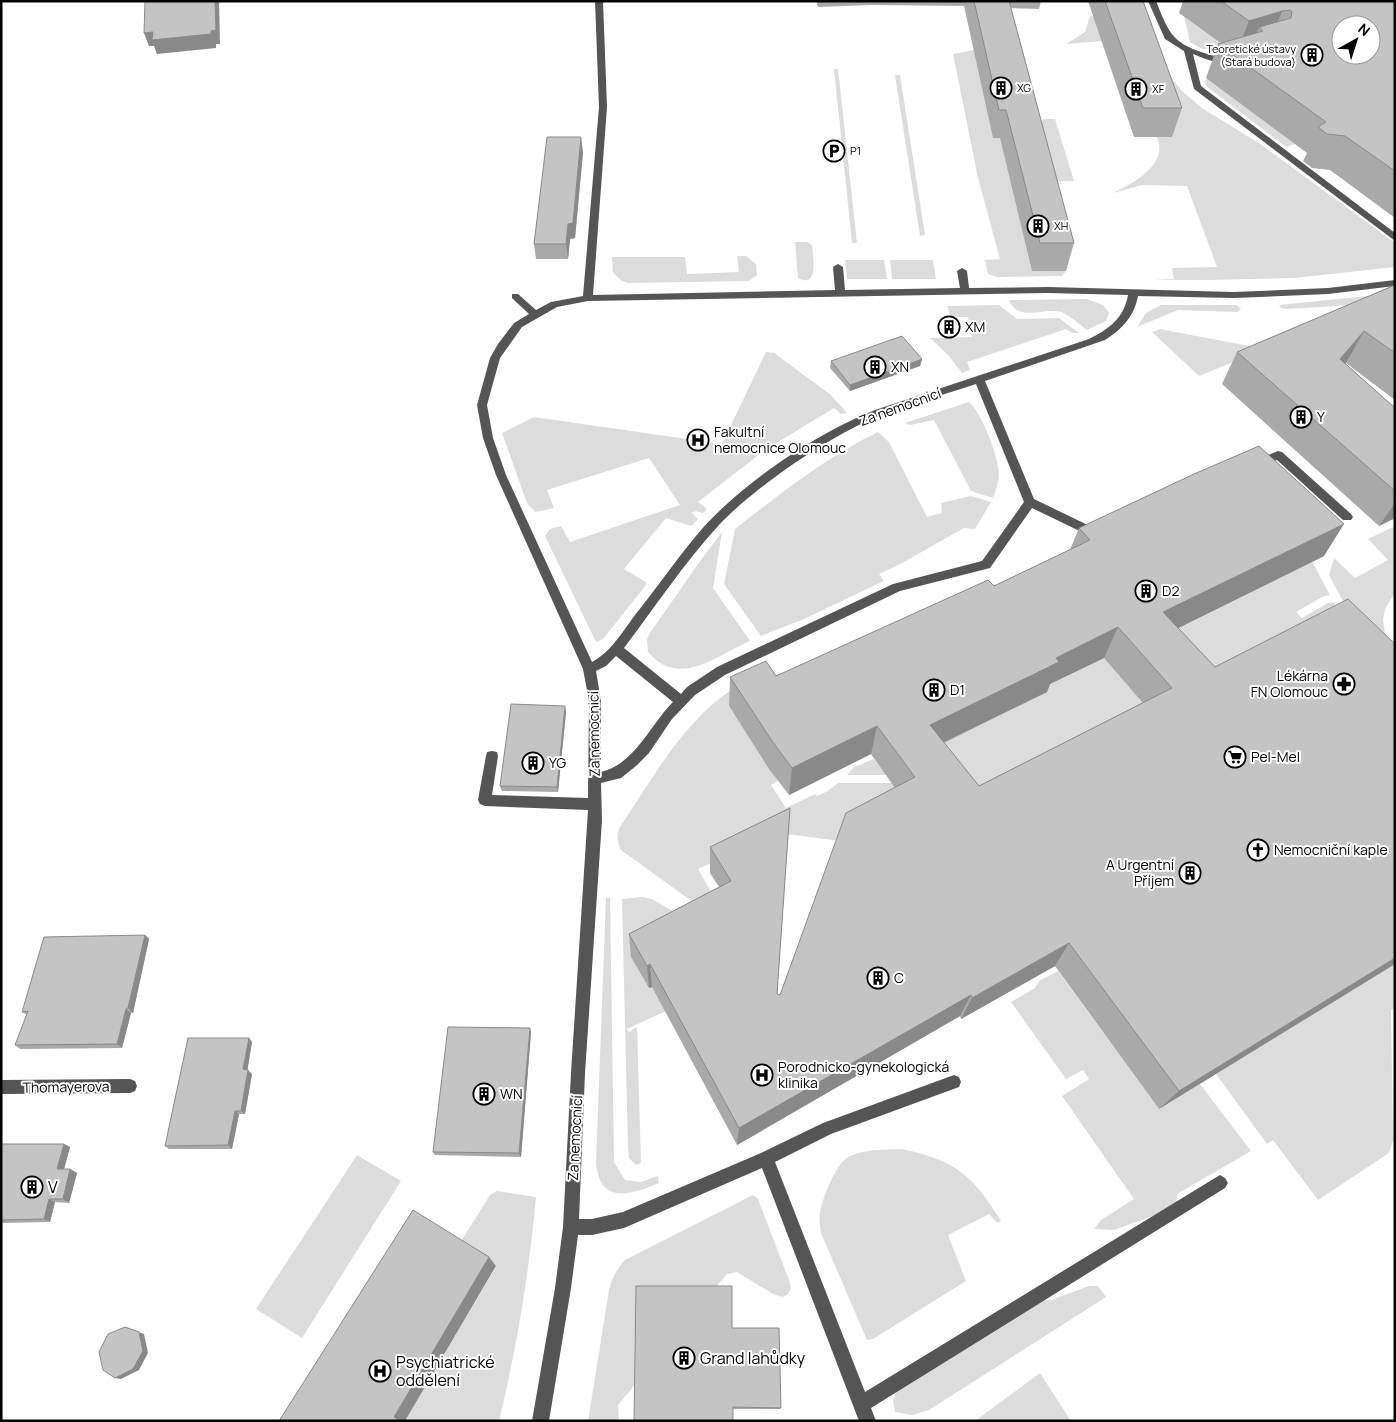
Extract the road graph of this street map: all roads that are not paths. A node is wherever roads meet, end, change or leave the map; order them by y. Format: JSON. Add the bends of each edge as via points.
{"nodes":[{"id":1,"x":599,"y":1,"type":"edge"},
{"id":2,"x":1152,"y":1,"type":"edge"},
{"id":3,"x":1187,"y":48,"type":"junction"},
{"id":4,"x":1241,"y":60,"type":"edge"},
{"id":5,"x":1395,"y":238,"type":"edge"},
{"id":6,"x":838,"y":267,"type":"dead end"},
{"id":7,"x":962,"y":271,"type":"dead end"},
{"id":8,"x":1395,"y":283,"type":"edge"},
{"id":9,"x":966,"y":291,"type":"junction"},
{"id":10,"x":840,"y":294,"type":"junction"},
{"id":11,"x":1133,"y":294,"type":"junction"},
{"id":12,"x":515,"y":296,"type":"dead end"},
{"id":13,"x":588,"y":298,"type":"junction"},
{"id":14,"x":535,"y":314,"type":"junction"},
{"id":15,"x":979,"y":379,"type":"junction"},
{"id":16,"x":1243,"y":471,"type":"edge"},
{"id":17,"x":1030,"y":502,"type":"junction"},
{"id":18,"x":1347,"y":517,"type":"dead end"},
{"id":19,"x":1107,"y":533,"type":"edge"},
{"id":20,"x":616,"y":650,"type":"junction"},
{"id":21,"x":590,"y":669,"type":"junction"},
{"id":22,"x":681,"y":701,"type":"junction"},
{"id":23,"x":492,"y":756,"type":"dead end"},
{"id":24,"x":595,"y":778,"type":"junction"},
{"id":25,"x":595,"y":804,"type":"junction"},
{"id":26,"x":954,"y":1082,"type":"dead end"},
{"id":27,"x":130,"y":1086,"type":"dead end"},
{"id":28,"x":1,"y":1087,"type":"edge"},
{"id":29,"x":766,"y":1158,"type":"junction"},
{"id":30,"x":1220,"y":1183,"type":"dead end"},
{"id":31,"x":571,"y":1227,"type":"junction"},
{"id":32,"x":862,"y":1404,"type":"junction"},
{"id":33,"x":540,"y":1421,"type":"edge"},
{"id":34,"x":868,"y":1421,"type":"edge"}],
"edges":[{"from":1,"to":13,"type":"street","via":[[603,107]]},
{"from":2,"to":3,"type":"street","via":[[1169,38]]},
{"from":3,"to":4,"type":"street","via":[[1212,58]]},
{"from":3,"to":5,"type":"street","via":[[1197,87]]},
{"from":6,"to":10,"type":"street"},
{"from":7,"to":9,"type":"street"},
{"from":8,"to":11,"type":"street","via":[[1275,294]]},
{"from":9,"to":10,"type":"street"},
{"from":9,"to":11,"type":"street"},
{"from":10,"to":13,"type":"street"},
{"from":11,"to":15,"type":"street","name":"Za nemocnicí","via":[[1124,320],[1109,334]]},
{"from":12,"to":14,"type":"street"},
{"from":13,"to":14,"type":"street","via":[[554,304]]},
{"from":14,"to":21,"type":"street","via":[[511,332],[495,358],[482,405],[501,475]]},
{"from":15,"to":17,"type":"street"},
{"from":15,"to":20,"type":"street","name":"Za nemocnicí","via":[[858,421],[782,467],[700,538]]},
{"from":16,"to":18,"type":"street","via":[[1278,455]]},
{"from":17,"to":19,"type":"street","via":[[1100,536]]},
{"from":17,"to":22,"type":"street","via":[[986,565],[897,587],[721,671],[690,691]]},
{"from":20,"to":21,"type":"street","name":"Za nemocnicí"},
{"from":20,"to":22,"type":"street"},
{"from":21,"to":24,"type":"street","name":"Za nemocnicí","via":[[595,701]]},
{"from":22,"to":24,"type":"street","via":[[638,756],[616,774]]},
{"from":23,"to":25,"type":"street","via":[[485,800]]},
{"from":24,"to":25,"type":"street","name":"Za nemocnicí"},
{"from":25,"to":31,"type":"street","name":"Za nemocnicí"},
{"from":26,"to":29,"type":"street","via":[[828,1128]]},
{"from":27,"to":28,"type":"street","name":"Thomayerova"},
{"from":29,"to":31,"type":"street","via":[[624,1220],[592,1227]]},
{"from":29,"to":32,"type":"street"},
{"from":30,"to":32,"type":"street"},
{"from":31,"to":33,"type":"street","name":"Za nemocnicí"},
{"from":32,"to":34,"type":"street"}]}
